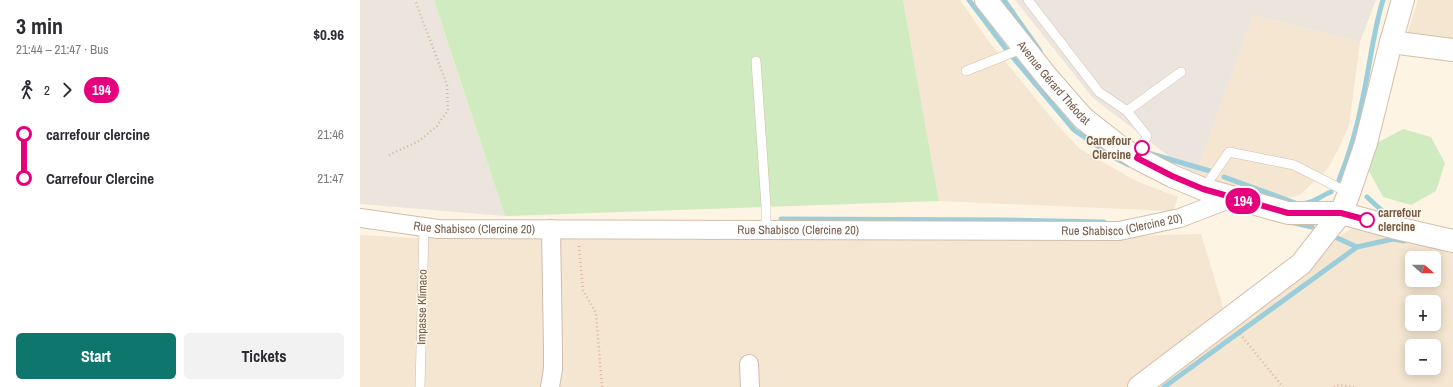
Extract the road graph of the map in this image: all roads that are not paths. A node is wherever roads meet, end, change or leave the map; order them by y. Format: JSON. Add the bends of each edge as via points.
{"nodes":[{"id":1,"x":986,"y":0,"type":"edge"},
{"id":2,"x":1028,"y":0,"type":"edge"},
{"id":3,"x":1403,"y":0,"type":"edge"},
{"id":4,"x":1391,"y":42,"type":"junction"},
{"id":5,"x":1024,"y":48,"type":"junction"},
{"id":6,"x":1453,"y":50,"type":"edge"},
{"id":7,"x":756,"y":61,"type":"dead end"},
{"id":8,"x":966,"y":71,"type":"dead end"},
{"id":9,"x":1181,"y":72,"type":"dead end"},
{"id":10,"x":1127,"y":111,"type":"junction"},
{"id":11,"x":1137,"y":158,"type":"junction"},
{"id":12,"x":1203,"y":189,"type":"junction"},
{"id":13,"x":1349,"y":193,"type":"junction"},
{"id":14,"x":1232,"y":198,"type":"junction"},
{"id":15,"x":1341,"y":213,"type":"junction"},
{"id":16,"x":360,"y":218,"type":"edge"},
{"id":17,"x":424,"y":228,"type":"junction"},
{"id":18,"x":551,"y":229,"type":"junction"},
{"id":19,"x":766,"y":230,"type":"junction"},
{"id":20,"x":1453,"y":241,"type":"edge"},
{"id":21,"x":749,"y":364,"type":"dead end"},
{"id":22,"x":420,"y":387,"type":"edge"},
{"id":23,"x":550,"y":387,"type":"edge"},
{"id":24,"x":750,"y":387,"type":"edge"},
{"id":25,"x":1139,"y":387,"type":"edge"}],
"edges":[{"from":1,"to":5,"type":"street","name":"Avenue Gérard Théodat"},
{"from":2,"to":10,"type":"lane","via":[[1099,92]]},
{"from":3,"to":4,"type":"street"},
{"from":4,"to":6,"type":"street"},
{"from":4,"to":13,"type":"street","via":[[1366,143]]},
{"from":5,"to":8,"type":"lane"},
{"from":5,"to":11,"type":"street","name":"Avenue Gérard Théodat","via":[[1083,118]]},
{"from":7,"to":19,"type":"lane"},
{"from":9,"to":10,"type":"lane"},
{"from":10,"to":11,"type":"lane","via":[[1147,136]]},
{"from":11,"to":12,"type":"street","name":"Avenue Gérard Théodat"},
{"from":12,"to":13,"type":"lane","via":[[1229,152],[1294,165]]},
{"from":12,"to":14,"type":"street","name":"Avenue Gérard Théodat"},
{"from":13,"to":15,"type":"street"},
{"from":14,"to":15,"type":"street","name":"Avenue Gérard Théodat","via":[[1288,213]]},
{"from":14,"to":19,"type":"street","name":"Rue Shabisco (Clercine 20)","via":[[1180,218],[1118,231]]},
{"from":15,"to":20,"type":"street","name":"Avenue Gérard Théodat"},
{"from":15,"to":25,"type":"street","via":[[1301,264]]},
{"from":16,"to":17,"type":"street","name":"Rue Shabisco (Clercine 20)"},
{"from":17,"to":18,"type":"street","name":"Rue Shabisco (Clercine 20)"},
{"from":17,"to":22,"type":"lane","name":"Impasse Klimaco"},
{"from":18,"to":19,"type":"street","name":"Rue Shabisco (Clercine 20)"},
{"from":18,"to":23,"type":"street","via":[[553,369]]},
{"from":21,"to":24,"type":"street"}]}
